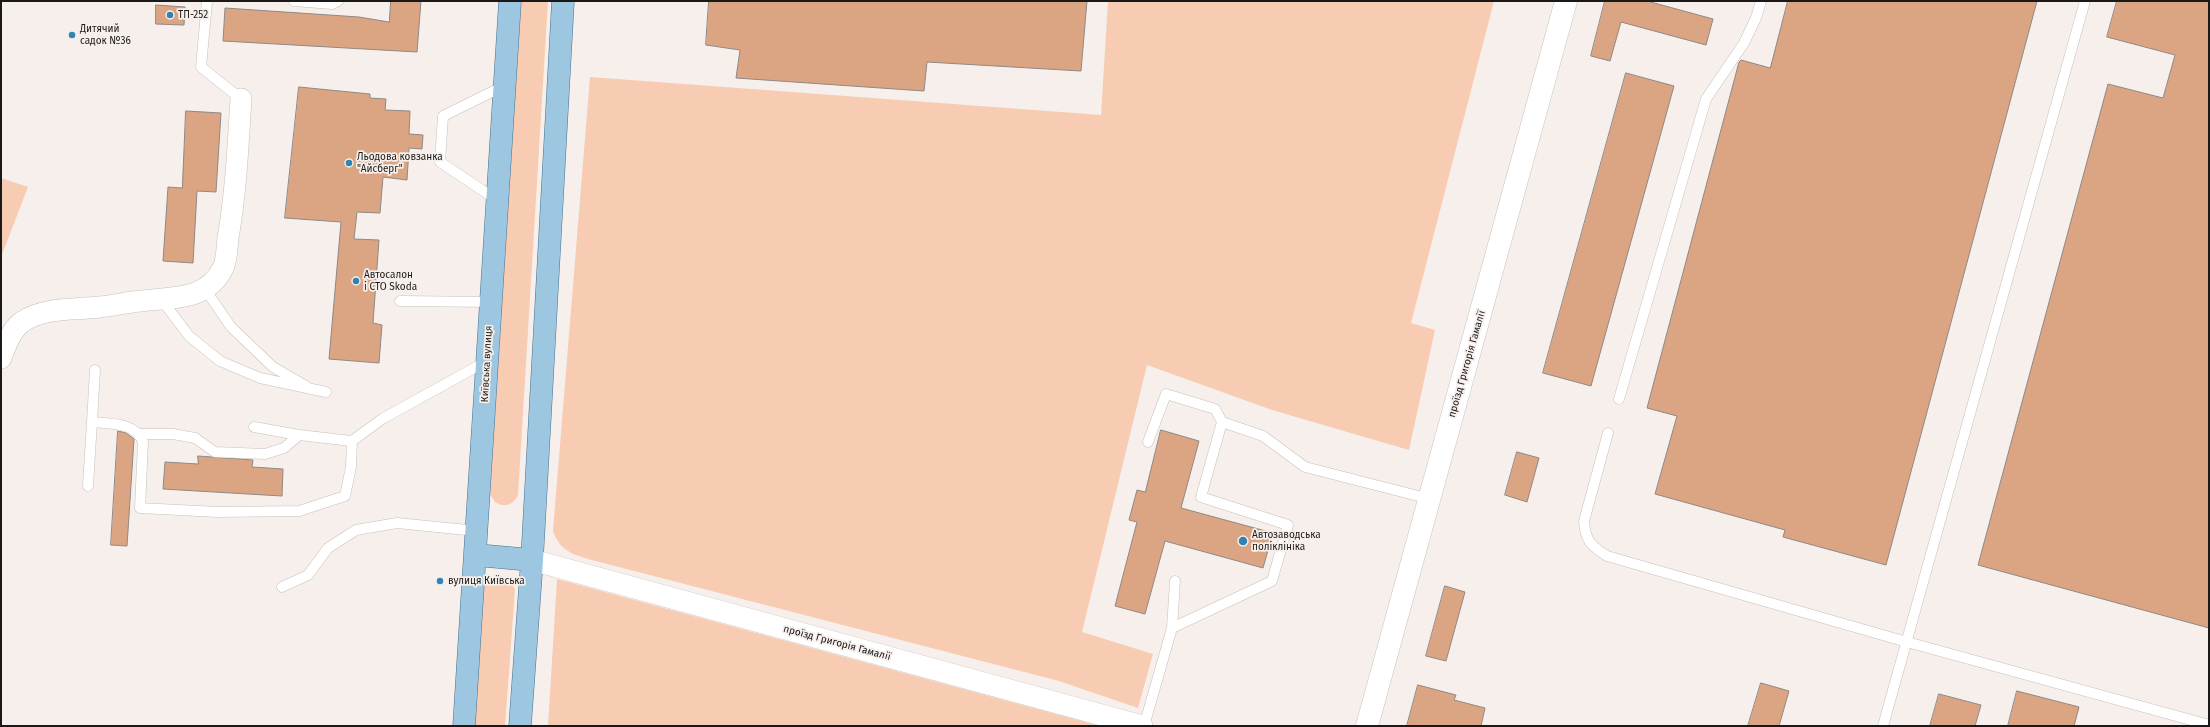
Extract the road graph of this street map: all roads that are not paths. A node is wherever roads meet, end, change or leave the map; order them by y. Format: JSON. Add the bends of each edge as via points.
{"nodes":[{"id":1,"x":207,"y":1,"type":"edge"},
{"id":2,"x":294,"y":1,"type":"edge"},
{"id":3,"x":338,"y":1,"type":"edge"},
{"id":4,"x":510,"y":1,"type":"edge"},
{"id":5,"x":563,"y":1,"type":"edge"},
{"id":6,"x":1566,"y":1,"type":"edge"},
{"id":7,"x":1761,"y":1,"type":"edge"},
{"id":8,"x":2085,"y":1,"type":"edge"},
{"id":9,"x":504,"y":86,"type":"junction"},
{"id":10,"x":241,"y":99,"type":"joint"},
{"id":11,"x":497,"y":200,"type":"junction"},
{"id":12,"x":205,"y":289,"type":"junction"},
{"id":13,"x":161,"y":299,"type":"junction"},
{"id":14,"x":400,"y":301,"type":"dead end"},
{"id":15,"x":491,"y":302,"type":"junction"},
{"id":16,"x":1,"y":358,"type":"edge"},
{"id":17,"x":487,"y":361,"type":"junction"},
{"id":18,"x":95,"y":370,"type":"dead end"},
{"id":19,"x":308,"y":387,"type":"junction"},
{"id":20,"x":326,"y":392,"type":"dead end"},
{"id":21,"x":1619,"y":399,"type":"dead end"},
{"id":22,"x":92,"y":422,"type":"junction"},
{"id":23,"x":1222,"y":422,"type":"junction"},
{"id":24,"x":254,"y":427,"type":"dead end"},
{"id":25,"x":1608,"y":432,"type":"dead end"},
{"id":26,"x":140,"y":434,"type":"junction"},
{"id":27,"x":299,"y":435,"type":"junction"},
{"id":28,"x":352,"y":441,"type":"junction"},
{"id":29,"x":1148,"y":442,"type":"dead end"},
{"id":30,"x":88,"y":486,"type":"dead end"},
{"id":31,"x":1430,"y":499,"type":"junction"},
{"id":32,"x":477,"y":531,"type":"junction"},
{"id":33,"x":476,"y":555,"type":"junction"},
{"id":34,"x":532,"y":560,"type":"junction"},
{"id":35,"x":1175,"y":581,"type":"dead end"},
{"id":36,"x":282,"y":587,"type":"dead end"},
{"id":37,"x":1172,"y":628,"type":"junction"},
{"id":38,"x":1907,"y":642,"type":"junction"},
{"id":39,"x":2209,"y":725,"type":"edge"},
{"id":40,"x":464,"y":726,"type":"edge"},
{"id":41,"x":520,"y":726,"type":"edge"},
{"id":42,"x":1143,"y":726,"type":"edge"},
{"id":43,"x":1367,"y":726,"type":"edge"},
{"id":44,"x":1883,"y":726,"type":"edge"}],
"edges":[{"from":1,"to":10,"type":"lane","via":[[201,67]]},
{"from":2,"to":3,"type":"lane","via":[[332,4]]},
{"from":4,"to":9,"type":"main road","name":"Київська вулиця"},
{"from":5,"to":34,"type":"main road"},
{"from":6,"to":31,"type":"street","name":"проїзд Григорія Гамалії"},
{"from":7,"to":21,"type":"lane","via":[[1744,43],[1706,99]]},
{"from":8,"to":38,"type":"lane"},
{"from":9,"to":11,"type":"main road","name":"Київська вулиця"},
{"from":9,"to":11,"type":"lane","via":[[443,116],[440,162]]},
{"from":10,"to":12,"type":"street","via":[[234,203],[224,267],[216,280]]},
{"from":11,"to":15,"type":"main road","name":"Київська вулиця"},
{"from":12,"to":13,"type":"street","via":[[186,298]]},
{"from":12,"to":19,"type":"lane","via":[[231,327],[273,367]]},
{"from":13,"to":16,"type":"street","via":[[43,312],[22,322],[7,341]]},
{"from":13,"to":19,"type":"lane","via":[[189,336],[220,361],[260,378]]},
{"from":14,"to":15,"type":"lane"},
{"from":15,"to":17,"type":"main road","name":"Київська вулиця"},
{"from":17,"to":28,"type":"lane","via":[[394,412]]},
{"from":17,"to":32,"type":"main road","name":"Київська вулиця"},
{"from":18,"to":22,"type":"lane"},
{"from":19,"to":20,"type":"lane"},
{"from":22,"to":26,"type":"lane","via":[[126,425]]},
{"from":22,"to":30,"type":"lane"},
{"from":23,"to":29,"type":"lane","via":[[1215,409],[1166,394]]},
{"from":23,"to":31,"type":"lane","via":[[1263,436],[1305,467]]},
{"from":23,"to":37,"type":"lane","via":[[1201,496],[1288,525],[1272,581]]},
{"from":24,"to":27,"type":"lane"},
{"from":25,"to":38,"type":"lane","via":[[1584,521],[1585,534],[1594,548],[1607,556]]},
{"from":26,"to":27,"type":"lane","via":[[173,434],[195,438],[215,452],[265,454],[284,448]]},
{"from":26,"to":28,"type":"lane","via":[[143,442],[140,508],[218,512],[299,511],[345,496],[351,467]]},
{"from":27,"to":28,"type":"lane"},
{"from":31,"to":43,"type":"street","name":"проїзд Григорія Гамалії"},
{"from":32,"to":33,"type":"main road","name":"Київська вулиця"},
{"from":32,"to":36,"type":"lane","via":[[397,523],[356,530],[328,548],[308,575]]},
{"from":33,"to":34,"type":"main road"},
{"from":33,"to":40,"type":"main road","name":"Київська вулиця"},
{"from":34,"to":41,"type":"main road"},
{"from":34,"to":42,"type":"street","name":"проїзд Григорія Гамалії"},
{"from":35,"to":37,"type":"lane"},
{"from":37,"to":42,"type":"lane"},
{"from":38,"to":39,"type":"lane"},
{"from":38,"to":44,"type":"lane"}]}
